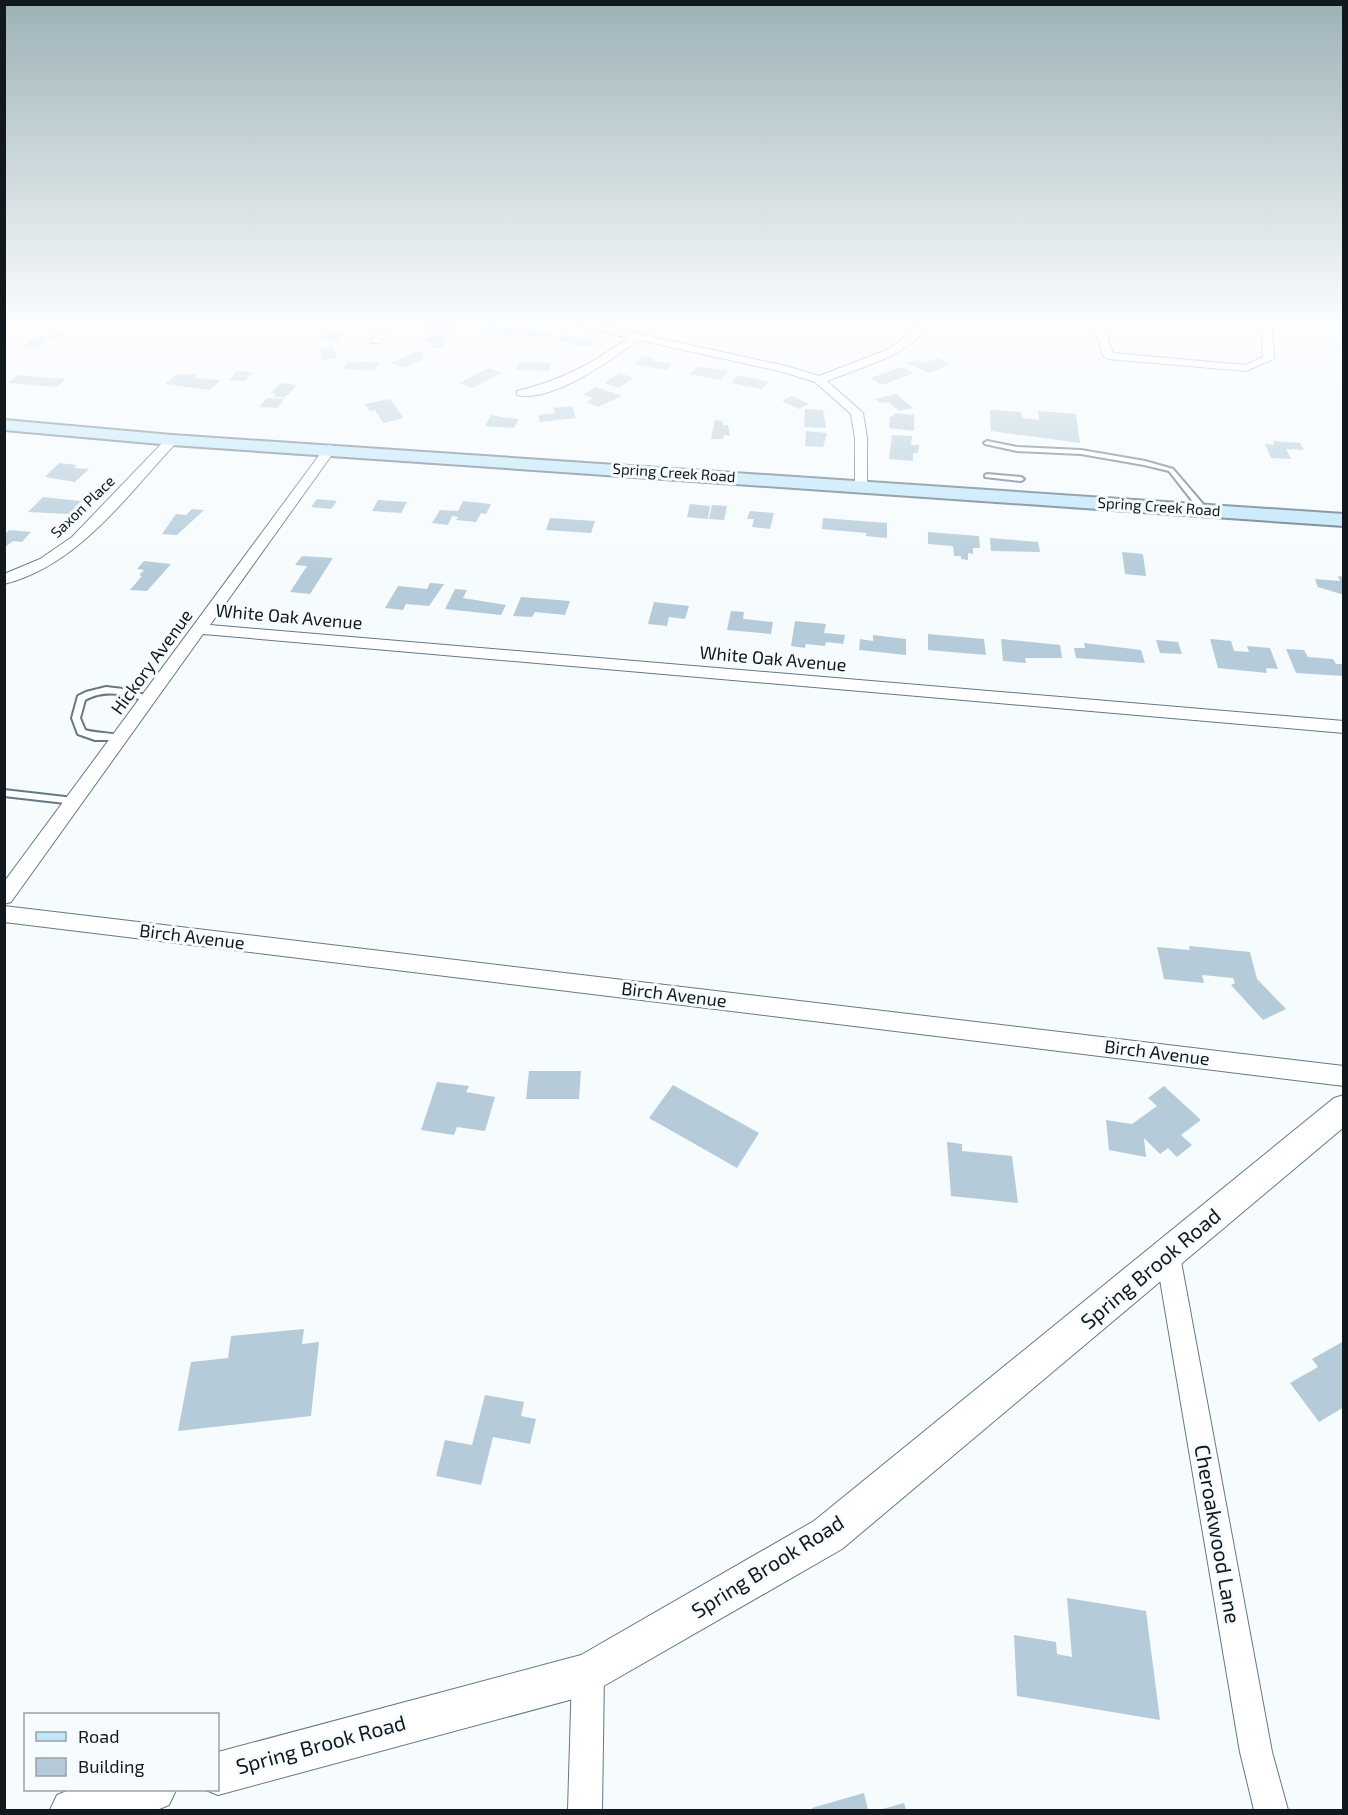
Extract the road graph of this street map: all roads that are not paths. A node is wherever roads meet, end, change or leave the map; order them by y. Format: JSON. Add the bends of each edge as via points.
{"nodes":[{"id":1,"x":851,"y":408,"type":"edge"},
{"id":2,"x":4,"y":425,"type":"edge"},
{"id":3,"x":172,"y":440,"type":"junction"},
{"id":4,"x":987,"y":443,"type":"dead end"},
{"id":5,"x":330,"y":449,"type":"junction"},
{"id":6,"x":987,"y":476,"type":"dead end"},
{"id":7,"x":1021,"y":479,"type":"dead end"},
{"id":8,"x":861,"y":486,"type":"junction"},
{"id":9,"x":1204,"y":510,"type":"junction"},
{"id":10,"x":1344,"y":520,"type":"edge"},
{"id":11,"x":4,"y":580,"type":"edge"},
{"id":12,"x":200,"y":629,"type":"junction"},
{"id":13,"x":149,"y":699,"type":"junction"},
{"id":14,"x":1344,"y":727,"type":"edge"},
{"id":15,"x":120,"y":738,"type":"junction"},
{"id":16,"x":4,"y":793,"type":"edge"},
{"id":17,"x":74,"y":801,"type":"junction"},
{"id":18,"x":4,"y":897,"type":"edge"},
{"id":19,"x":4,"y":914,"type":"edge"},
{"id":20,"x":1344,"y":1076,"type":"edge"},
{"id":21,"x":1344,"y":1108,"type":"edge"},
{"id":22,"x":1168,"y":1256,"type":"junction"},
{"id":23,"x":588,"y":1674,"type":"junction"},
{"id":24,"x":219,"y":1773,"type":"edge"},
{"id":25,"x":150,"y":1791,"type":"edge"},
{"id":26,"x":72,"y":1810,"type":"edge"},
{"id":27,"x":585,"y":1810,"type":"edge"},
{"id":28,"x":1272,"y":1810,"type":"edge"}],
"edges":[{"from":1,"to":8,"type":"street","via":[[857,413],[861,438]]},
{"from":2,"to":3,"type":"main road","name":"Spring Creek Road"},
{"from":3,"to":5,"type":"main road","name":"Spring Creek Road"},
{"from":3,"to":11,"type":"street","name":"Saxon Place","via":[[77,540],[45,562]]},
{"from":4,"to":9,"type":"lane","via":[[1017,449],[1081,452],[1171,471]]},
{"from":5,"to":8,"type":"main road","name":"Spring Creek Road"},
{"from":5,"to":12,"type":"street","name":"Hickory Avenue"},
{"from":6,"to":7,"type":"lane"},
{"from":8,"to":9,"type":"main road","name":"Spring Creek Road"},
{"from":9,"to":10,"type":"main road","name":"Spring Creek Road"},
{"from":12,"to":13,"type":"street","name":"Hickory Avenue"},
{"from":12,"to":14,"type":"street","name":"White Oak Avenue"},
{"from":13,"to":15,"type":"street","name":"Hickory Avenue"},
{"from":13,"to":15,"type":"lane","via":[[108,689],[81,698],[76,718],[81,732]]},
{"from":15,"to":17,"type":"street","name":"Hickory Avenue"},
{"from":16,"to":17,"type":"lane"},
{"from":17,"to":18,"type":"street","name":"Hickory Avenue"},
{"from":19,"to":20,"type":"street","name":"Birch Avenue"},
{"from":21,"to":22,"type":"street","name":"Spring Brook Road"},
{"from":22,"to":23,"type":"street","name":"Spring Brook Road","via":[[828,1535]]},
{"from":22,"to":28,"type":"street","name":"Cheroakwood Lane","via":[[1256,1752]]},
{"from":23,"to":24,"type":"street","name":"Spring Brook Road"},
{"from":23,"to":27,"type":"street"},
{"from":25,"to":26,"type":"street"}]}
